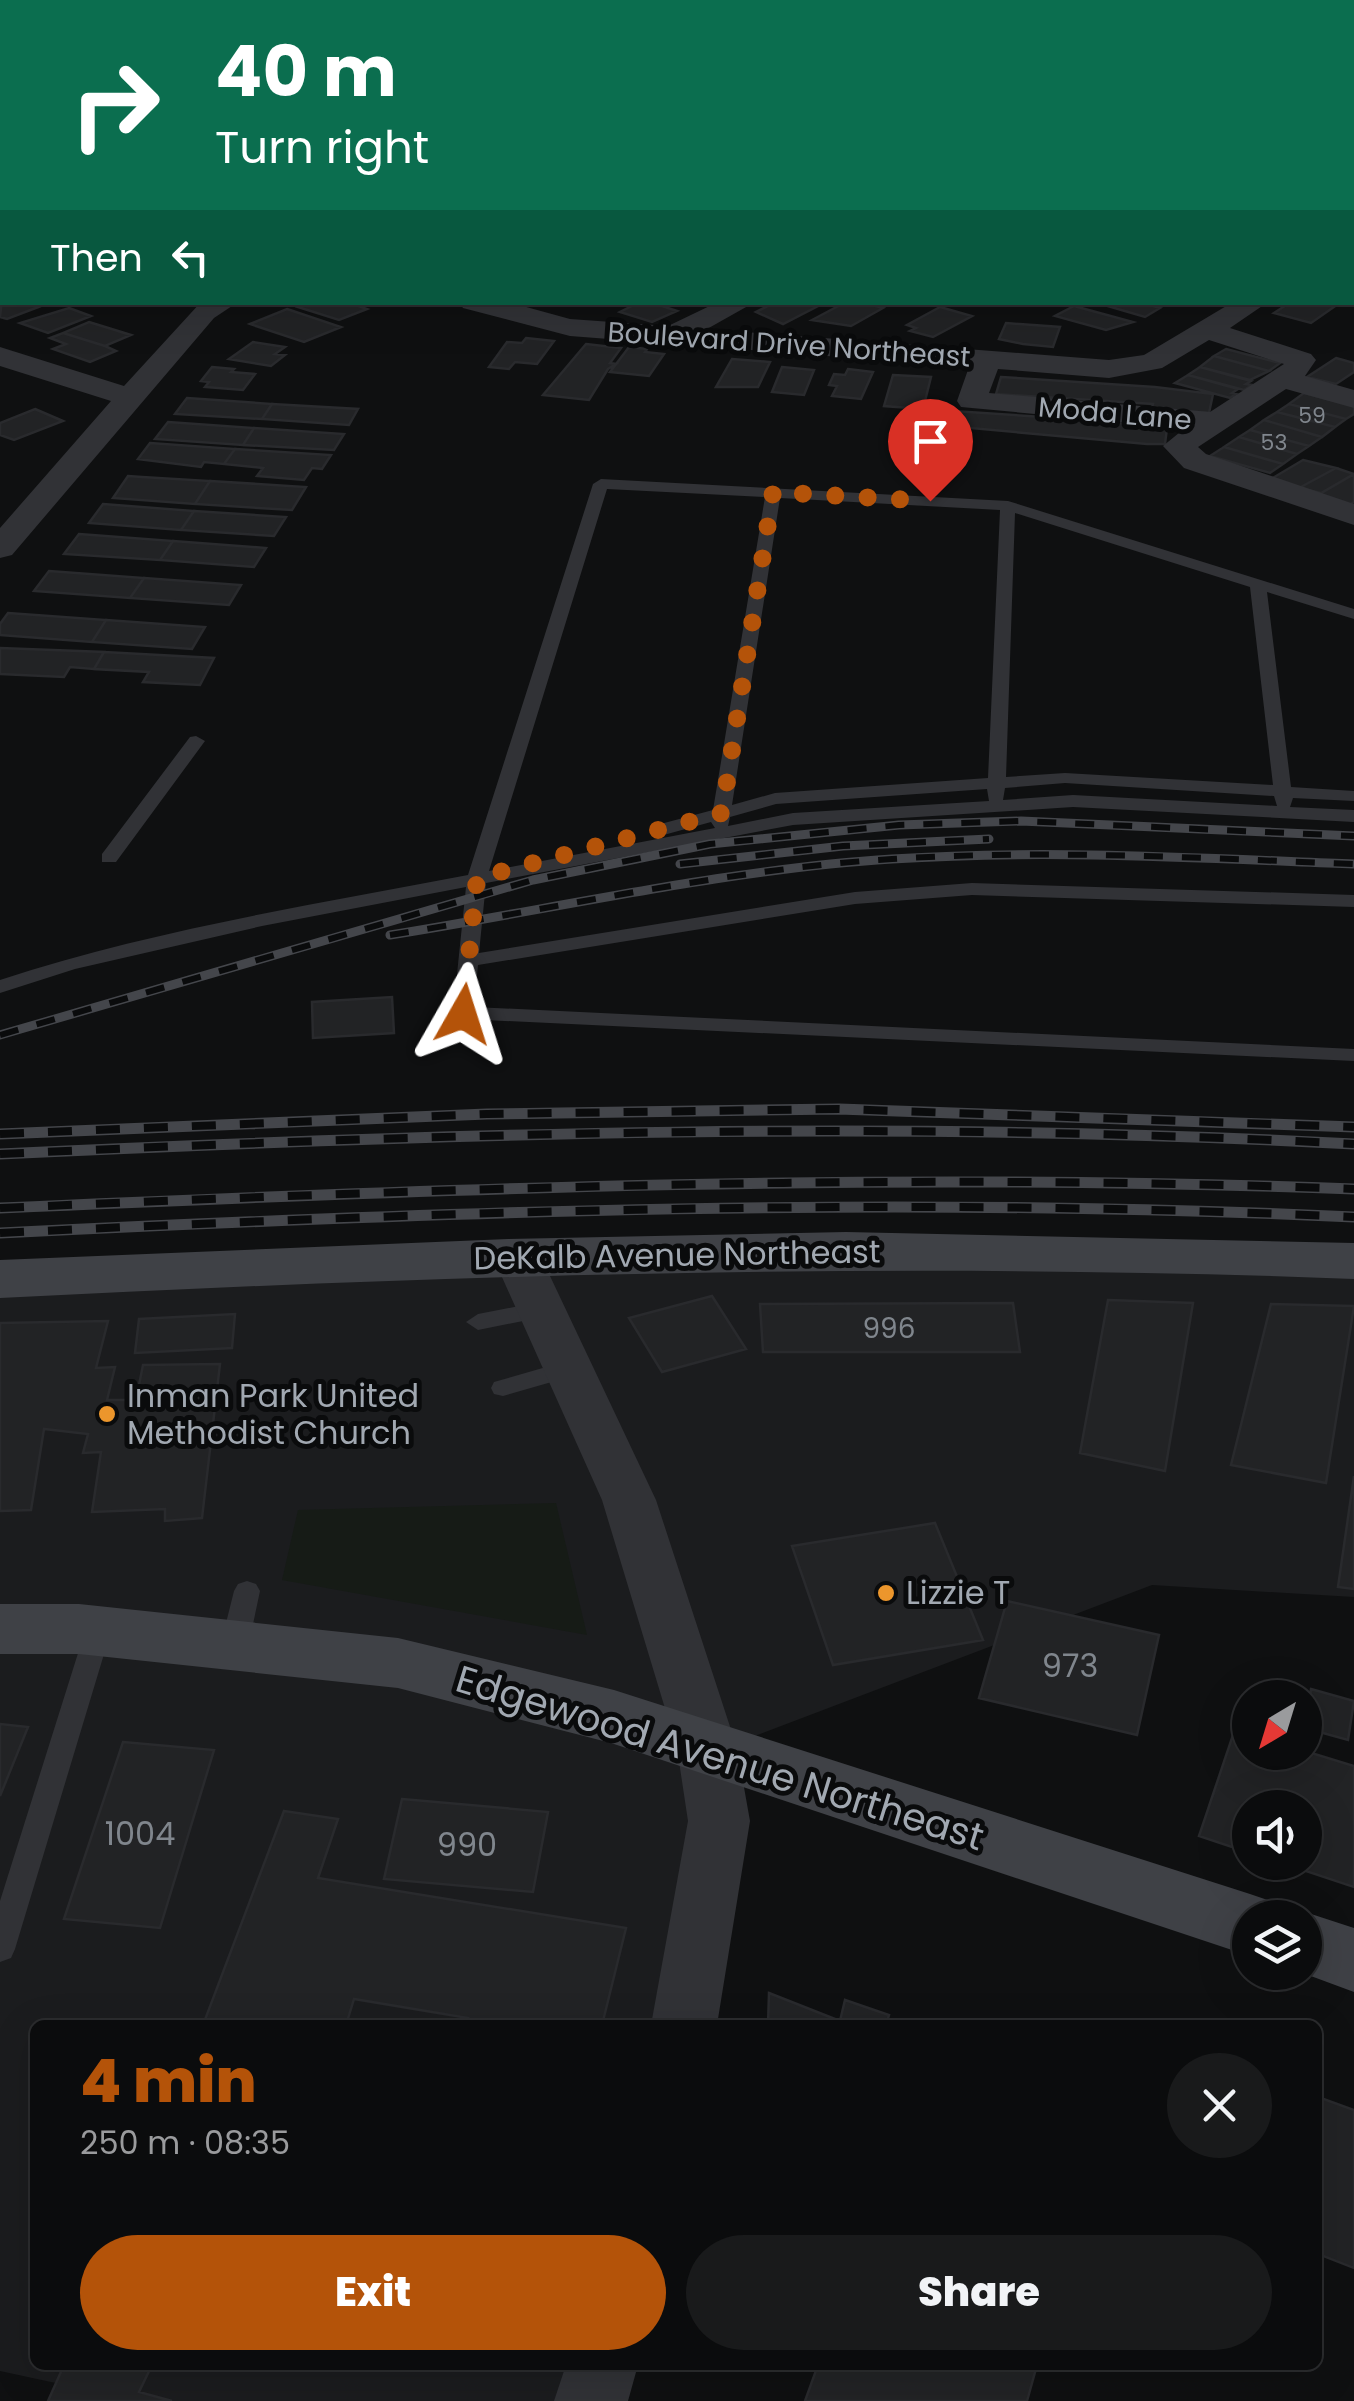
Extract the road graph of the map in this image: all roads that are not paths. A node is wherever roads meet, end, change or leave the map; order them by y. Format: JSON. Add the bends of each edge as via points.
{"nodes":[{"id":1,"x":218,"y":305,"type":"edge"},
{"id":2,"x":482,"y":305,"type":"edge"},
{"id":3,"x":735,"y":305,"type":"edge"},
{"id":4,"x":1249,"y":305,"type":"edge"},
{"id":5,"x":1206,"y":330,"type":"junction"},
{"id":6,"x":671,"y":335,"type":"junction"},
{"id":7,"x":0,"y":356,"type":"edge"},
{"id":8,"x":986,"y":360,"type":"junction"},
{"id":9,"x":1280,"y":379,"type":"junction"},
{"id":10,"x":131,"y":396,"type":"junction"},
{"id":11,"x":1354,"y":399,"type":"edge"},
{"id":12,"x":1216,"y":422,"type":"junction"},
{"id":13,"x":773,"y":492,"type":"junction"},
{"id":14,"x":1008,"y":506,"type":"junction"},
{"id":15,"x":1354,"y":516,"type":"edge"},
{"id":16,"x":0,"y":548,"type":"edge"},
{"id":17,"x":1258,"y":584,"type":"junction"},
{"id":18,"x":1354,"y":614,"type":"edge"},
{"id":19,"x":196,"y":741,"type":"dead end"},
{"id":20,"x":996,"y":783,"type":"junction"},
{"id":21,"x":1283,"y":791,"type":"junction"},
{"id":22,"x":1354,"y":796,"type":"edge"},
{"id":23,"x":996,"y":806,"type":"junction"},
{"id":24,"x":1285,"y":812,"type":"junction"},
{"id":25,"x":1354,"y":816,"type":"edge"},
{"id":26,"x":721,"y":823,"type":"junction"},
{"id":27,"x":108,"y":858,"type":"dead end"},
{"id":28,"x":477,"y":878,"type":"junction"},
{"id":29,"x":1354,"y":901,"type":"edge"},
{"id":30,"x":468,"y":962,"type":"junction"},
{"id":31,"x":0,"y":987,"type":"edge"},
{"id":32,"x":1354,"y":1055,"type":"edge"},
{"id":33,"x":517,"y":1257,"type":"junction"},
{"id":34,"x":1354,"y":1262,"type":"edge"},
{"id":35,"x":0,"y":1279,"type":"edge"},
{"id":36,"x":540,"y":1310,"type":"junction"},
{"id":37,"x":478,"y":1322,"type":"dead end"},
{"id":38,"x":568,"y":1368,"type":"junction"},
{"id":39,"x":503,"y":1388,"type":"dead end"},
{"id":40,"x":0,"y":1629,"type":"edge"},
{"id":41,"x":98,"y":1631,"type":"junction"},
{"id":42,"x":707,"y":1748,"type":"junction"},
{"id":43,"x":1232,"y":1919,"type":"edge"},
{"id":44,"x":0,"y":1949,"type":"edge"},
{"id":45,"x":1322,"y":1950,"type":"edge"},
{"id":46,"x":1354,"y":1960,"type":"edge"},
{"id":47,"x":685,"y":2020,"type":"edge"},
{"id":48,"x":600,"y":2370,"type":"edge"},
{"id":49,"x":590,"y":2401,"type":"edge"}],
"edges":[{"from":1,"to":10,"type":"street","via":[[204,312]]},
{"from":2,"to":6,"type":"street","name":"Boulevard Drive Northeast","via":[[534,322]]},
{"from":3,"to":6,"type":"street"},
{"from":4,"to":5,"type":"street","name":"Boulevard Drive Northeast"},
{"from":5,"to":8,"type":"street","name":"Boulevard Drive Northeast","via":[[1152,362],[1109,369]]},
{"from":5,"to":9,"type":"street","via":[[1300,360]]},
{"from":6,"to":8,"type":"street","name":"Boulevard Drive Northeast"},
{"from":7,"to":10,"type":"street"},
{"from":8,"to":12,"type":"street","name":"Moda Lane","via":[[972,401]]},
{"from":9,"to":11,"type":"street"},
{"from":9,"to":12,"type":"street","name":"Moda Lane"},
{"from":10,"to":16,"type":"street"},
{"from":12,"to":15,"type":"street","via":[[1178,446],[1195,461]]},
{"from":13,"to":14,"type":"lane"},
{"from":13,"to":26,"type":"lane"},
{"from":13,"to":28,"type":"lane","via":[[600,484]]},
{"from":14,"to":17,"type":"lane"},
{"from":14,"to":20,"type":"lane"},
{"from":17,"to":18,"type":"lane"},
{"from":17,"to":21,"type":"lane"},
{"from":19,"to":27,"type":"lane"},
{"from":20,"to":21,"type":"lane","via":[[1066,778]]},
{"from":20,"to":23,"type":"lane"},
{"from":20,"to":26,"type":"lane","via":[[775,800]]},
{"from":21,"to":22,"type":"lane"},
{"from":21,"to":24,"type":"lane"},
{"from":23,"to":24,"type":"lane","via":[[1073,801]]},
{"from":23,"to":26,"type":"lane"},
{"from":24,"to":25,"type":"lane"},
{"from":26,"to":28,"type":"lane"},
{"from":28,"to":30,"type":"lane"},
{"from":28,"to":31,"type":"lane","via":[[69,964]]},
{"from":29,"to":30,"type":"lane","via":[[972,888],[854,898]]},
{"from":30,"to":32,"type":"lane","via":[[463,1014]]},
{"from":33,"to":34,"type":"main road","name":"DeKalb Avenue Northeast","via":[[936,1249]]},
{"from":33,"to":35,"type":"main road","name":"DeKalb Avenue Northeast"},
{"from":33,"to":36,"type":"street"},
{"from":36,"to":37,"type":"lane"},
{"from":36,"to":38,"type":"street"},
{"from":38,"to":39,"type":"lane"},
{"from":38,"to":42,"type":"street","via":[[629,1500]]},
{"from":40,"to":41,"type":"main road","name":"Edgewood Avenue Northeast"},
{"from":41,"to":42,"type":"main road","name":"Edgewood Avenue Northeast","via":[[241,1617],[555,1700]]},
{"from":41,"to":44,"type":"lane"},
{"from":42,"to":43,"type":"main road","name":"Edgewood Avenue Northeast"},
{"from":42,"to":47,"type":"street","via":[[719,1820]]},
{"from":45,"to":46,"type":"main road"},
{"from":48,"to":49,"type":"street"}]}
